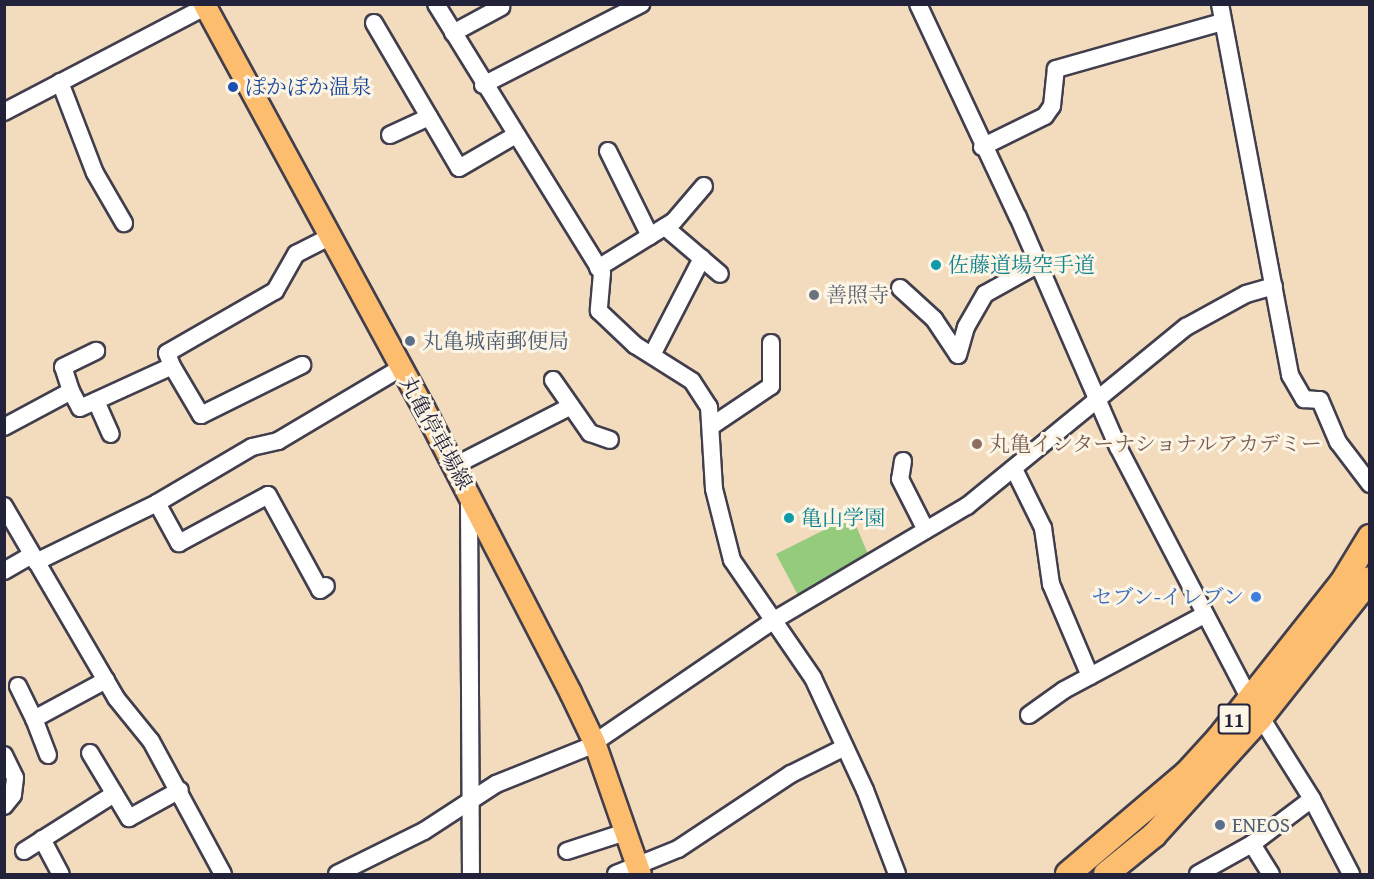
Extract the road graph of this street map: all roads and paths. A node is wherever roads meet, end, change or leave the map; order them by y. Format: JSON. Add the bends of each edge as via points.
{"nodes":[{"id":1,"x":436,"y":4,"type":"edge"},
{"id":2,"x":641,"y":4,"type":"edge"},
{"id":3,"x":918,"y":4,"type":"edge"},
{"id":4,"x":1220,"y":4,"type":"edge"},
{"id":5,"x":204,"y":6,"type":"edge"},
{"id":6,"x":501,"y":7,"type":"dead end"},
{"id":7,"x":374,"y":22,"type":"dead end"},
{"id":8,"x":1222,"y":22,"type":"junction"},
{"id":9,"x":453,"y":33,"type":"junction"},
{"id":10,"x":60,"y":82,"type":"junction"},
{"id":11,"x":483,"y":85,"type":"junction"},
{"id":12,"x":4,"y":112,"type":"edge"},
{"id":13,"x":429,"y":117,"type":"junction"},
{"id":14,"x":390,"y":135,"type":"dead end"},
{"id":15,"x":514,"y":136,"type":"junction"},
{"id":16,"x":982,"y":147,"type":"junction"},
{"id":17,"x":608,"y":151,"type":"dead end"},
{"id":18,"x":704,"y":186,"type":"dead end"},
{"id":19,"x":124,"y":223,"type":"dead end"},
{"id":20,"x":665,"y":227,"type":"junction"},
{"id":21,"x":650,"y":236,"type":"junction"},
{"id":22,"x":327,"y":237,"type":"junction"},
{"id":23,"x":702,"y":258,"type":"junction"},
{"id":24,"x":1037,"y":265,"type":"junction"},
{"id":25,"x":598,"y":268,"type":"junction"},
{"id":26,"x":720,"y":274,"type":"dead end"},
{"id":27,"x":1274,"y":286,"type":"junction"},
{"id":28,"x":900,"y":288,"type":"dead end"},
{"id":29,"x":771,"y":343,"type":"dead end"},
{"id":30,"x":96,"y":351,"type":"dead end"},
{"id":31,"x":652,"y":356,"type":"junction"},
{"id":32,"x":302,"y":365,"type":"dead end"},
{"id":33,"x":172,"y":366,"type":"junction"},
{"id":34,"x":400,"y":368,"type":"junction"},
{"id":35,"x":554,"y":380,"type":"dead end"},
{"id":36,"x":71,"y":391,"type":"junction"},
{"id":37,"x":96,"y":401,"type":"junction"},
{"id":38,"x":1097,"y":402,"type":"junction"},
{"id":39,"x":571,"y":406,"type":"junction"},
{"id":40,"x":712,"y":425,"type":"junction"},
{"id":41,"x":4,"y":427,"type":"edge"},
{"id":42,"x":111,"y":434,"type":"dead end"},
{"id":43,"x":610,"y":440,"type":"dead end"},
{"id":44,"x":903,"y":461,"type":"dead end"},
{"id":45,"x":454,"y":466,"type":"junction"},
{"id":46,"x":1014,"y":468,"type":"junction"},
{"id":47,"x":1370,"y":484,"type":"edge"},
{"id":48,"x":469,"y":495,"type":"junction"},
{"id":49,"x":157,"y":503,"type":"junction"},
{"id":50,"x":4,"y":506,"type":"edge"},
{"id":51,"x":926,"y":531,"type":"junction"},
{"id":52,"x":1370,"y":537,"type":"edge"},
{"id":53,"x":34,"y":559,"type":"junction"},
{"id":54,"x":4,"y":571,"type":"edge"},
{"id":55,"x":1370,"y":579,"type":"edge"},
{"id":56,"x":326,"y":586,"type":"dead end"},
{"id":57,"x":1204,"y":615,"type":"junction"},
{"id":58,"x":774,"y":620,"type":"junction"},
{"id":59,"x":1090,"y":676,"type":"junction"},
{"id":60,"x":106,"y":680,"type":"junction"},
{"id":61,"x":18,"y":686,"type":"dead end"},
{"id":62,"x":1255,"y":709,"type":"junction"},
{"id":63,"x":1029,"y":715,"type":"dead end"},
{"id":64,"x":34,"y":719,"type":"junction"},
{"id":65,"x":594,"y":742,"type":"junction"},
{"id":66,"x":845,"y":747,"type":"junction"},
{"id":67,"x":90,"y":753,"type":"dead end"},
{"id":68,"x":4,"y":754,"type":"edge"},
{"id":69,"x":48,"y":755,"type":"dead end"},
{"id":70,"x":180,"y":790,"type":"junction"},
{"id":71,"x":114,"y":794,"type":"junction"},
{"id":72,"x":1312,"y":799,"type":"junction"},
{"id":73,"x":469,"y":802,"type":"junction"},
{"id":74,"x":4,"y":807,"type":"edge"},
{"id":75,"x":626,"y":832,"type":"junction"},
{"id":76,"x":42,"y":839,"type":"junction"},
{"id":77,"x":1252,"y":844,"type":"junction"},
{"id":78,"x":24,"y":850,"type":"dead end"},
{"id":79,"x":567,"y":851,"type":"dead end"},
{"id":80,"x":638,"y":870,"type":"edge"},
{"id":81,"x":1112,"y":873,"type":"edge"},
{"id":82,"x":61,"y":874,"type":"edge"},
{"id":83,"x":223,"y":874,"type":"edge"},
{"id":84,"x":337,"y":874,"type":"edge"},
{"id":85,"x":471,"y":874,"type":"edge"},
{"id":86,"x":616,"y":874,"type":"edge"},
{"id":87,"x":897,"y":874,"type":"edge"},
{"id":88,"x":1068,"y":874,"type":"edge"},
{"id":89,"x":1198,"y":874,"type":"edge"},
{"id":90,"x":1271,"y":874,"type":"edge"},
{"id":91,"x":1351,"y":874,"type":"edge"}],
"edges":[{"from":1,"to":9,"type":"street"},
{"from":2,"to":11,"type":"street"},
{"from":3,"to":16,"type":"street"},
{"from":4,"to":8,"type":"street"},
{"from":5,"to":10,"type":"street"},
{"from":5,"to":22,"type":"main road","name":"丸亀停車場線"},
{"from":6,"to":9,"type":"street"},
{"from":7,"to":13,"type":"street"},
{"from":8,"to":16,"type":"street","via":[[1056,69],[1052,106],[1045,116]]},
{"from":8,"to":27,"type":"street"},
{"from":9,"to":11,"type":"street"},
{"from":10,"to":12,"type":"street"},
{"from":10,"to":19,"type":"street","via":[[95,173]]},
{"from":11,"to":15,"type":"street"},
{"from":13,"to":14,"type":"street"},
{"from":13,"to":15,"type":"street","via":[[459,168]]},
{"from":15,"to":25,"type":"street"},
{"from":16,"to":24,"type":"street"},
{"from":17,"to":21,"type":"street"},
{"from":18,"to":20,"type":"street"},
{"from":20,"to":21,"type":"street"},
{"from":20,"to":23,"type":"street"},
{"from":21,"to":25,"type":"street"},
{"from":22,"to":33,"type":"street","via":[[296,254],[275,291],[167,353]]},
{"from":22,"to":34,"type":"main road","name":"丸亀停車場線"},
{"from":23,"to":26,"type":"street"},
{"from":23,"to":31,"type":"street"},
{"from":24,"to":28,"type":"street","via":[[985,294],[966,327],[958,356],[934,319]]},
{"from":24,"to":38,"type":"street"},
{"from":25,"to":31,"type":"street","via":[[603,285],[599,311]]},
{"from":27,"to":38,"type":"street","via":[[1246,294],[1186,327]]},
{"from":27,"to":47,"type":"street","via":[[1295,388],[1304,399],[1320,400],[1338,442]]},
{"from":29,"to":40,"type":"street","via":[[771,386]]},
{"from":30,"to":36,"type":"street","via":[[63,367]]},
{"from":31,"to":40,"type":"street","via":[[692,381],[709,407]]},
{"from":32,"to":33,"type":"street","via":[[201,415]]},
{"from":33,"to":37,"type":"street"},
{"from":34,"to":45,"type":"main road","name":"丸亀停車場線"},
{"from":34,"to":49,"type":"street"},
{"from":35,"to":39,"type":"street"},
{"from":36,"to":37,"type":"street","via":[[80,408]]},
{"from":36,"to":41,"type":"street"},
{"from":37,"to":42,"type":"street"},
{"from":38,"to":46,"type":"street"},
{"from":38,"to":57,"type":"street"},
{"from":39,"to":43,"type":"street","via":[[590,434]]},
{"from":39,"to":45,"type":"street"},
{"from":40,"to":58,"type":"street","via":[[722,531],[732,560]]},
{"from":44,"to":51,"type":"street","via":[[900,479]]},
{"from":45,"to":48,"type":"main road","name":"丸亀停車場線"},
{"from":46,"to":51,"type":"street"},
{"from":46,"to":59,"type":"street","via":[[1043,528],[1051,584]]},
{"from":48,"to":65,"type":"main road","name":"丸亀停車場線"},
{"from":48,"to":73,"type":"street"},
{"from":49,"to":53,"type":"street"},
{"from":49,"to":56,"type":"street","via":[[179,543],[268,495],[320,590]]},
{"from":50,"to":53,"type":"street"},
{"from":51,"to":58,"type":"street"},
{"from":52,"to":62,"type":"highway","number":"11"},
{"from":53,"to":54,"type":"street"},
{"from":53,"to":60,"type":"street"},
{"from":55,"to":62,"type":"highway","number":"11"},
{"from":57,"to":59,"type":"street"},
{"from":57,"to":62,"type":"street"},
{"from":58,"to":65,"type":"street"},
{"from":58,"to":66,"type":"street","via":[[813,678]]},
{"from":59,"to":63,"type":"street"},
{"from":60,"to":64,"type":"street"},
{"from":60,"to":70,"type":"street"},
{"from":61,"to":64,"type":"street"},
{"from":62,"to":72,"type":"street"},
{"from":62,"to":81,"type":"highway","number":"11","via":[[1154,835]]},
{"from":62,"to":88,"type":"highway","number":"11","via":[[1186,774]]},
{"from":64,"to":69,"type":"street"},
{"from":65,"to":73,"type":"street","via":[[496,784]]},
{"from":65,"to":75,"type":"main road","name":"丸亀停車場線"},
{"from":66,"to":80,"type":"street","via":[[800,768],[678,849]]},
{"from":66,"to":87,"type":"street"},
{"from":67,"to":71,"type":"street"},
{"from":68,"to":74,"type":"street","via":[[15,778],[13,795]]},
{"from":70,"to":71,"type":"street","via":[[129,818]]},
{"from":70,"to":83,"type":"street"},
{"from":71,"to":76,"type":"street"},
{"from":72,"to":77,"type":"street"},
{"from":72,"to":91,"type":"street"},
{"from":73,"to":84,"type":"street"},
{"from":73,"to":85,"type":"street"},
{"from":75,"to":79,"type":"street"},
{"from":75,"to":80,"type":"main road","name":"丸亀停車場線"},
{"from":76,"to":78,"type":"street"},
{"from":76,"to":82,"type":"street"},
{"from":77,"to":89,"type":"street"},
{"from":77,"to":90,"type":"street"},
{"from":80,"to":86,"type":"street"}]}
